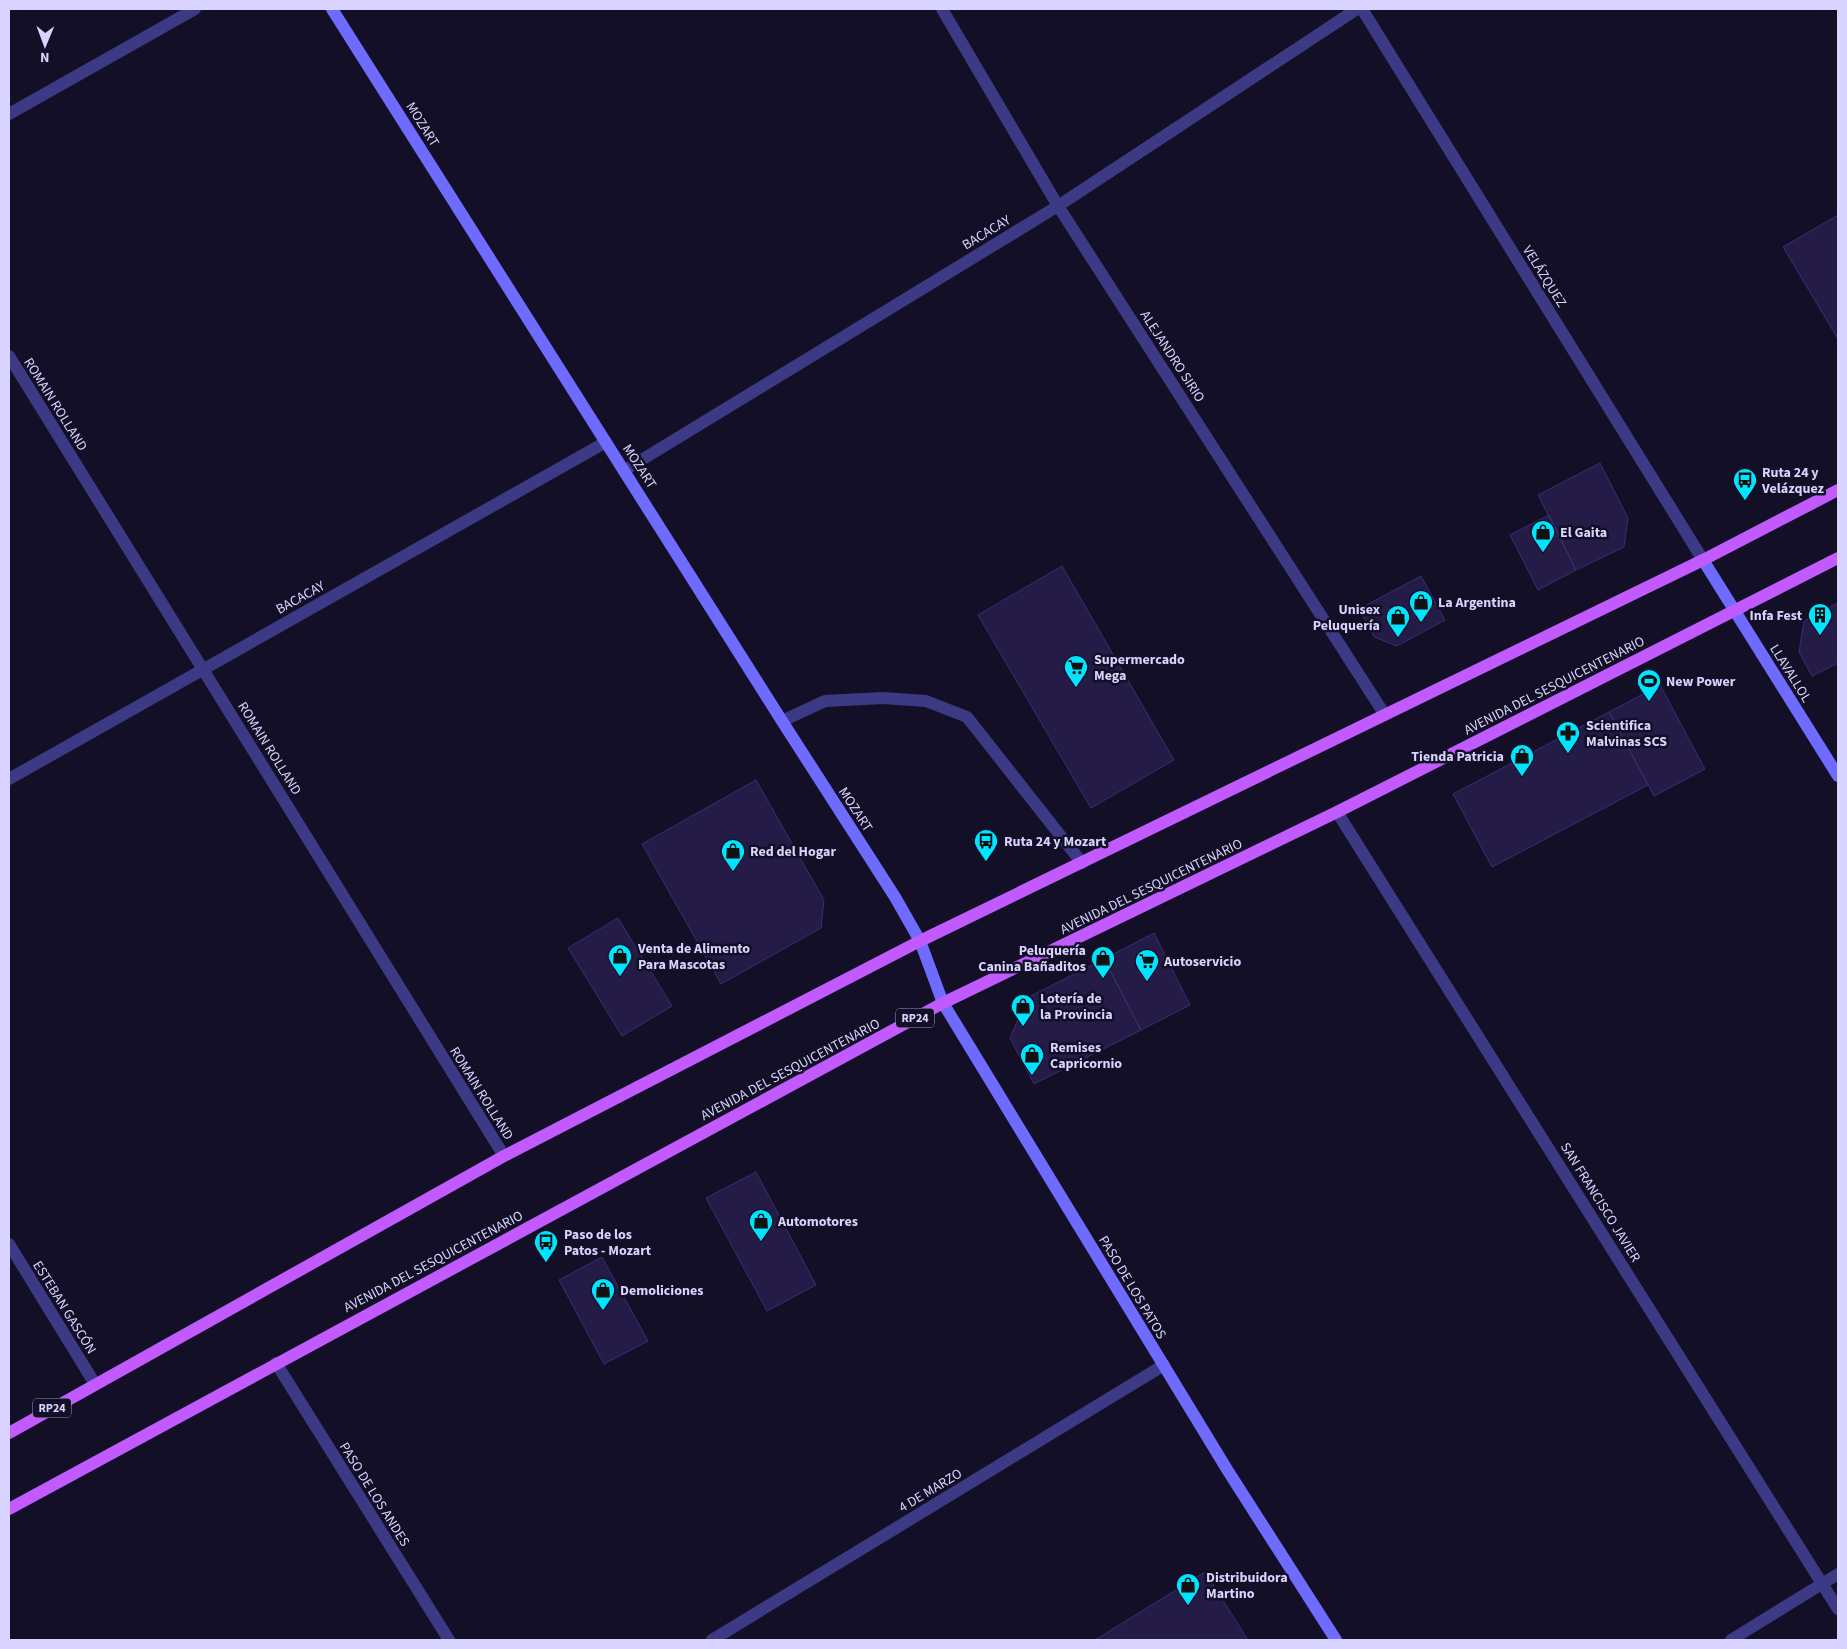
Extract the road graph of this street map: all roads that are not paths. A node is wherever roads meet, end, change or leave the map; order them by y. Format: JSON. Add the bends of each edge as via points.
{"nodes":[{"id":1,"x":195,"y":9,"type":"edge"},
{"id":2,"x":332,"y":9,"type":"edge"},
{"id":3,"x":942,"y":9,"type":"edge"},
{"id":4,"x":1357,"y":9,"type":"edge"},
{"id":5,"x":1362,"y":9,"type":"edge"},
{"id":6,"x":9,"y":114,"type":"edge"},
{"id":7,"x":1058,"y":206,"type":"junction"},
{"id":8,"x":9,"y":356,"type":"edge"},
{"id":9,"x":606,"y":442,"type":"junction"},
{"id":10,"x":625,"y":470,"type":"junction"},
{"id":11,"x":1838,"y":490,"type":"edge"},
{"id":12,"x":1838,"y":558,"type":"edge"},
{"id":13,"x":1703,"y":560,"type":"junction"},
{"id":14,"x":1734,"y":610,"type":"junction"},
{"id":15,"x":203,"y":668,"type":"junction"},
{"id":16,"x":1385,"y":715,"type":"junction"},
{"id":17,"x":782,"y":721,"type":"junction"},
{"id":18,"x":1838,"y":776,"type":"edge"},
{"id":19,"x":9,"y":779,"type":"edge"},
{"id":20,"x":1337,"y":812,"type":"junction"},
{"id":21,"x":1082,"y":863,"type":"junction"},
{"id":22,"x":920,"y":941,"type":"junction"},
{"id":23,"x":943,"y":1003,"type":"junction"},
{"id":24,"x":504,"y":1156,"type":"junction"},
{"id":25,"x":9,"y":1244,"type":"edge"},
{"id":26,"x":276,"y":1363,"type":"junction"},
{"id":27,"x":1164,"y":1365,"type":"junction"},
{"id":28,"x":95,"y":1384,"type":"junction"},
{"id":29,"x":9,"y":1433,"type":"edge"},
{"id":30,"x":9,"y":1509,"type":"edge"},
{"id":31,"x":1838,"y":1574,"type":"edge"},
{"id":32,"x":1823,"y":1584,"type":"junction"},
{"id":33,"x":1838,"y":1609,"type":"edge"},
{"id":34,"x":449,"y":1640,"type":"edge"},
{"id":35,"x":712,"y":1640,"type":"edge"},
{"id":36,"x":1336,"y":1640,"type":"edge"},
{"id":37,"x":1731,"y":1640,"type":"edge"}],
"edges":[{"from":1,"to":6,"type":"street"},
{"from":2,"to":9,"type":"street","name":"MOZART"},
{"from":3,"to":7,"type":"street","name":"ALEJANDRO SIRIO"},
{"from":4,"to":7,"type":"street","name":"BACACAY"},
{"from":5,"to":13,"type":"street","name":"VELÁZQUEZ"},
{"from":7,"to":10,"type":"street","name":"BACACAY"},
{"from":7,"to":16,"type":"street","name":"ALEJANDRO SIRIO"},
{"from":8,"to":15,"type":"street","name":"ROMAIN ROLLAND"},
{"from":9,"to":10,"type":"street","name":"MOZART"},
{"from":9,"to":15,"type":"street","name":"BACACAY"},
{"from":10,"to":17,"type":"street","name":"MOZART"},
{"from":11,"to":13,"type":"main road","number":"RP24"},
{"from":12,"to":14,"type":"main road","name":"AVENIDA DEL SESQUICENTENARIO","number":"RP24"},
{"from":13,"to":14,"type":"street","name":"LLAVALLOL"},
{"from":13,"to":16,"type":"main road","number":"RP24"},
{"from":14,"to":18,"type":"street","name":"LLAVALLOL"},
{"from":14,"to":20,"type":"main road","name":"AVENIDA DEL SESQUICENTENARIO","number":"RP24"},
{"from":15,"to":19,"type":"street","name":"BACACAY"},
{"from":15,"to":24,"type":"street","name":"ROMAIN ROLLAND"},
{"from":16,"to":21,"type":"main road","number":"RP24"},
{"from":17,"to":21,"type":"street","via":[[825,701],[882,698],[926,701],[966,717]]},
{"from":17,"to":22,"type":"street","name":"MOZART"},
{"from":20,"to":23,"type":"main road","name":"AVENIDA DEL SESQUICENTENARIO","number":"RP24"},
{"from":20,"to":32,"type":"street","name":"SAN FRANCISCO JAVIER"},
{"from":21,"to":22,"type":"main road","number":"RP24"},
{"from":22,"to":23,"type":"street","name":"PASO DE LOS PATOS"},
{"from":22,"to":24,"type":"main road","number":"RP24"},
{"from":23,"to":26,"type":"main road","name":"AVENIDA DEL SESQUICENTENARIO","number":"RP24"},
{"from":23,"to":27,"type":"street","name":"PASO DE LOS PATOS"},
{"from":24,"to":28,"type":"main road","number":"RP24"},
{"from":25,"to":28,"type":"street","name":"ESTEBAN GASCÓN"},
{"from":26,"to":30,"type":"main road","name":"AVENIDA DEL SESQUICENTENARIO","number":"RP24"},
{"from":26,"to":34,"type":"street","name":"PASO DE LOS ANDES"},
{"from":27,"to":35,"type":"street","name":"4 DE MARZO"},
{"from":27,"to":36,"type":"street","name":"PASO DE LOS PATOS"},
{"from":28,"to":29,"type":"main road","number":"RP24"},
{"from":31,"to":32,"type":"street"},
{"from":32,"to":33,"type":"street","name":"SAN FRANCISCO JAVIER"},
{"from":32,"to":37,"type":"street"}]}
